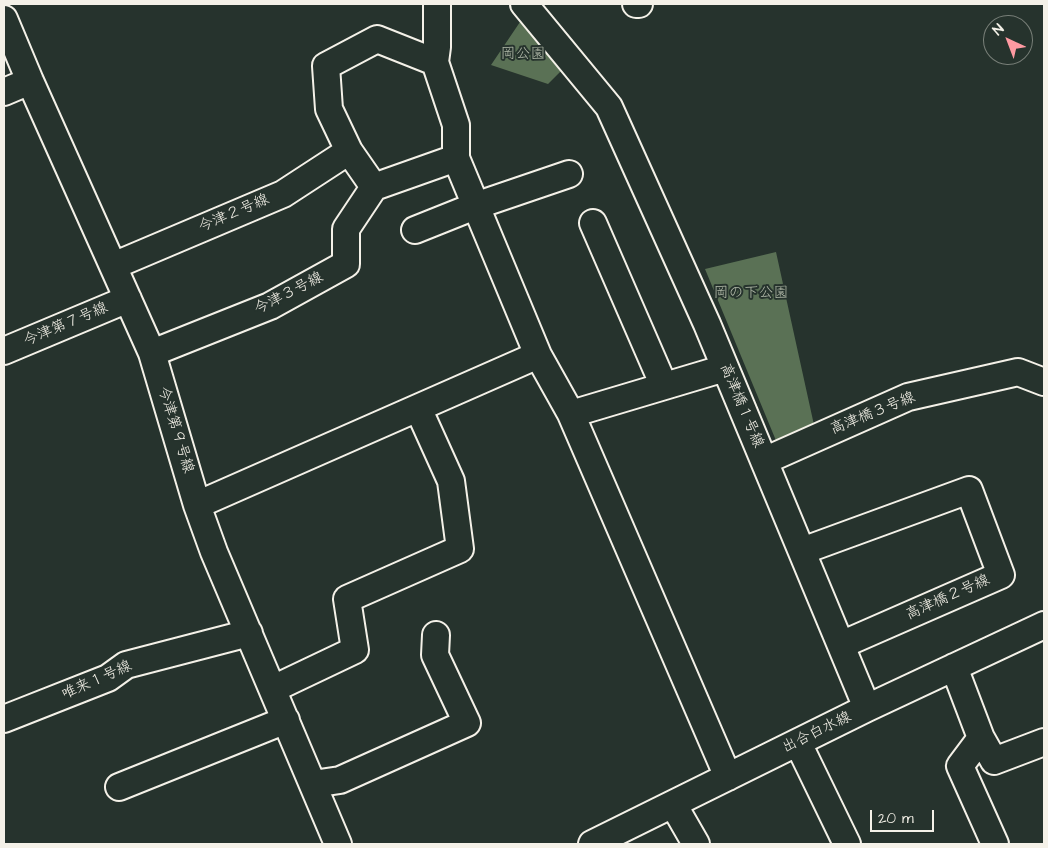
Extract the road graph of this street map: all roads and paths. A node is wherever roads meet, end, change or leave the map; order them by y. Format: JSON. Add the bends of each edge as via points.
{"nodes":[{"id":1,"x":437,"y":4,"type":"edge"},
{"id":2,"x":524,"y":4,"type":"edge"},
{"id":3,"x":4,"y":18,"type":"edge"},
{"id":4,"x":435,"y":62,"type":"junction"},
{"id":5,"x":30,"y":81,"type":"junction"},
{"id":6,"x":4,"y":92,"type":"edge"},
{"id":7,"x":349,"y":151,"type":"junction"},
{"id":8,"x":456,"y":158,"type":"junction"},
{"id":9,"x":569,"y":174,"type":"dead end"},
{"id":10,"x":374,"y":187,"type":"junction"},
{"id":11,"x":475,"y":206,"type":"junction"},
{"id":12,"x":593,"y":223,"type":"dead end"},
{"id":13,"x":415,"y":230,"type":"dead end"},
{"id":14,"x":113,"y":266,"type":"junction"},
{"id":15,"x":128,"y":299,"type":"junction"},
{"id":16,"x":4,"y":351,"type":"edge"},
{"id":17,"x":152,"y":353,"type":"junction"},
{"id":18,"x":538,"y":355,"type":"junction"},
{"id":19,"x":726,"y":368,"type":"junction"},
{"id":20,"x":1044,"y":382,"type":"edge"},
{"id":21,"x":664,"y":386,"type":"junction"},
{"id":22,"x":418,"y":408,"type":"junction"},
{"id":23,"x":572,"y":414,"type":"junction"},
{"id":24,"x":764,"y":461,"type":"junction"},
{"id":25,"x":197,"y":505,"type":"junction"},
{"id":26,"x":802,"y":551,"type":"junction"},
{"id":27,"x":1044,"y":625,"type":"edge"},
{"id":28,"x":249,"y":633,"type":"junction"},
{"id":29,"x":436,"y":635,"type":"dead end"},
{"id":30,"x":841,"y":645,"type":"junction"},
{"id":31,"x":954,"y":667,"type":"junction"},
{"id":32,"x":273,"y":689,"type":"junction"},
{"id":33,"x":867,"y":708,"type":"junction"},
{"id":34,"x":4,"y":719,"type":"edge"},
{"id":35,"x":286,"y":720,"type":"junction"},
{"id":36,"x":980,"y":738,"type":"junction"},
{"id":37,"x":1044,"y":742,"type":"edge"},
{"id":38,"x":798,"y":743,"type":"junction"},
{"id":39,"x":728,"y":777,"type":"junction"},
{"id":40,"x":313,"y":784,"type":"junction"},
{"id":41,"x":119,"y":787,"type":"dead end"},
{"id":42,"x":673,"y":804,"type":"junction"},
{"id":43,"x":338,"y":844,"type":"edge"},
{"id":44,"x":592,"y":844,"type":"edge"},
{"id":45,"x":696,"y":844,"type":"edge"},
{"id":46,"x":847,"y":844,"type":"edge"},
{"id":47,"x":995,"y":844,"type":"edge"}],
"edges":[{"from":1,"to":4,"type":"street"},
{"from":2,"to":19,"type":"street","name":"高津橋１号線","via":[[609,107]]},
{"from":3,"to":5,"type":"street","name":"今津第９号線"},
{"from":4,"to":7,"type":"street","via":[[377,39],[326,66],[329,109]]},
{"from":4,"to":8,"type":"street","via":[[456,125]]},
{"from":5,"to":6,"type":"street"},
{"from":5,"to":14,"type":"street","name":"今津第９号線"},
{"from":7,"to":10,"type":"street"},
{"from":7,"to":14,"type":"street","name":"今津２号線","via":[[283,194]]},
{"from":8,"to":10,"type":"street"},
{"from":8,"to":11,"type":"street"},
{"from":9,"to":11,"type":"street"},
{"from":10,"to":17,"type":"street","name":"今津３号線","via":[[346,229],[346,264],[270,306]]},
{"from":11,"to":13,"type":"street"},
{"from":11,"to":18,"type":"street"},
{"from":12,"to":21,"type":"street"},
{"from":14,"to":15,"type":"street","name":"今津第９号線"},
{"from":15,"to":16,"type":"street","name":"今津第７号線"},
{"from":15,"to":17,"type":"street","name":"今津第９号線"},
{"from":17,"to":25,"type":"street","name":"今津第９号線"},
{"from":18,"to":22,"type":"street"},
{"from":18,"to":23,"type":"street"},
{"from":19,"to":21,"type":"street"},
{"from":19,"to":24,"type":"street","name":"高津橋１号線"},
{"from":20,"to":24,"type":"street","name":"高津橋３号線","via":[[1018,372],[908,397]]},
{"from":21,"to":23,"type":"street"},
{"from":22,"to":25,"type":"street"},
{"from":22,"to":32,"type":"street","via":[[451,481],[460,549],[347,599],[355,650]]},
{"from":23,"to":39,"type":"street"},
{"from":24,"to":26,"type":"street","name":"高津橋１号線"},
{"from":25,"to":28,"type":"street","name":"今津第９号線"},
{"from":26,"to":30,"type":"street","name":"高津橋１号線"},
{"from":26,"to":30,"type":"street","name":"高津橋２号線","via":[[969,490],[1001,575]]},
{"from":27,"to":31,"type":"street","name":"出合白水線"},
{"from":28,"to":32,"type":"street","name":"今津第９号線"},
{"from":28,"to":34,"type":"street","name":"唯来１号線","via":[[126,666],[108,678]]},
{"from":29,"to":40,"type":"street","via":[[435,655],[467,723],[340,780]]},
{"from":30,"to":33,"type":"street","name":"高津橋１号線"},
{"from":31,"to":33,"type":"street","name":"出合白水線"},
{"from":31,"to":36,"type":"street"},
{"from":32,"to":35,"type":"street","name":"今津第９号線"},
{"from":33,"to":38,"type":"street","name":"出合白水線"},
{"from":35,"to":40,"type":"street","name":"今津第９号線"},
{"from":35,"to":41,"type":"street"},
{"from":36,"to":37,"type":"street","via":[[994,761]]},
{"from":36,"to":47,"type":"street","via":[[960,766]]},
{"from":38,"to":39,"type":"street","name":"出合白水線"},
{"from":38,"to":46,"type":"street"},
{"from":39,"to":42,"type":"street","name":"出合白水線"},
{"from":40,"to":43,"type":"street","name":"今津第９号線"},
{"from":42,"to":44,"type":"street","name":"出合白水線"},
{"from":42,"to":45,"type":"street"}]}
